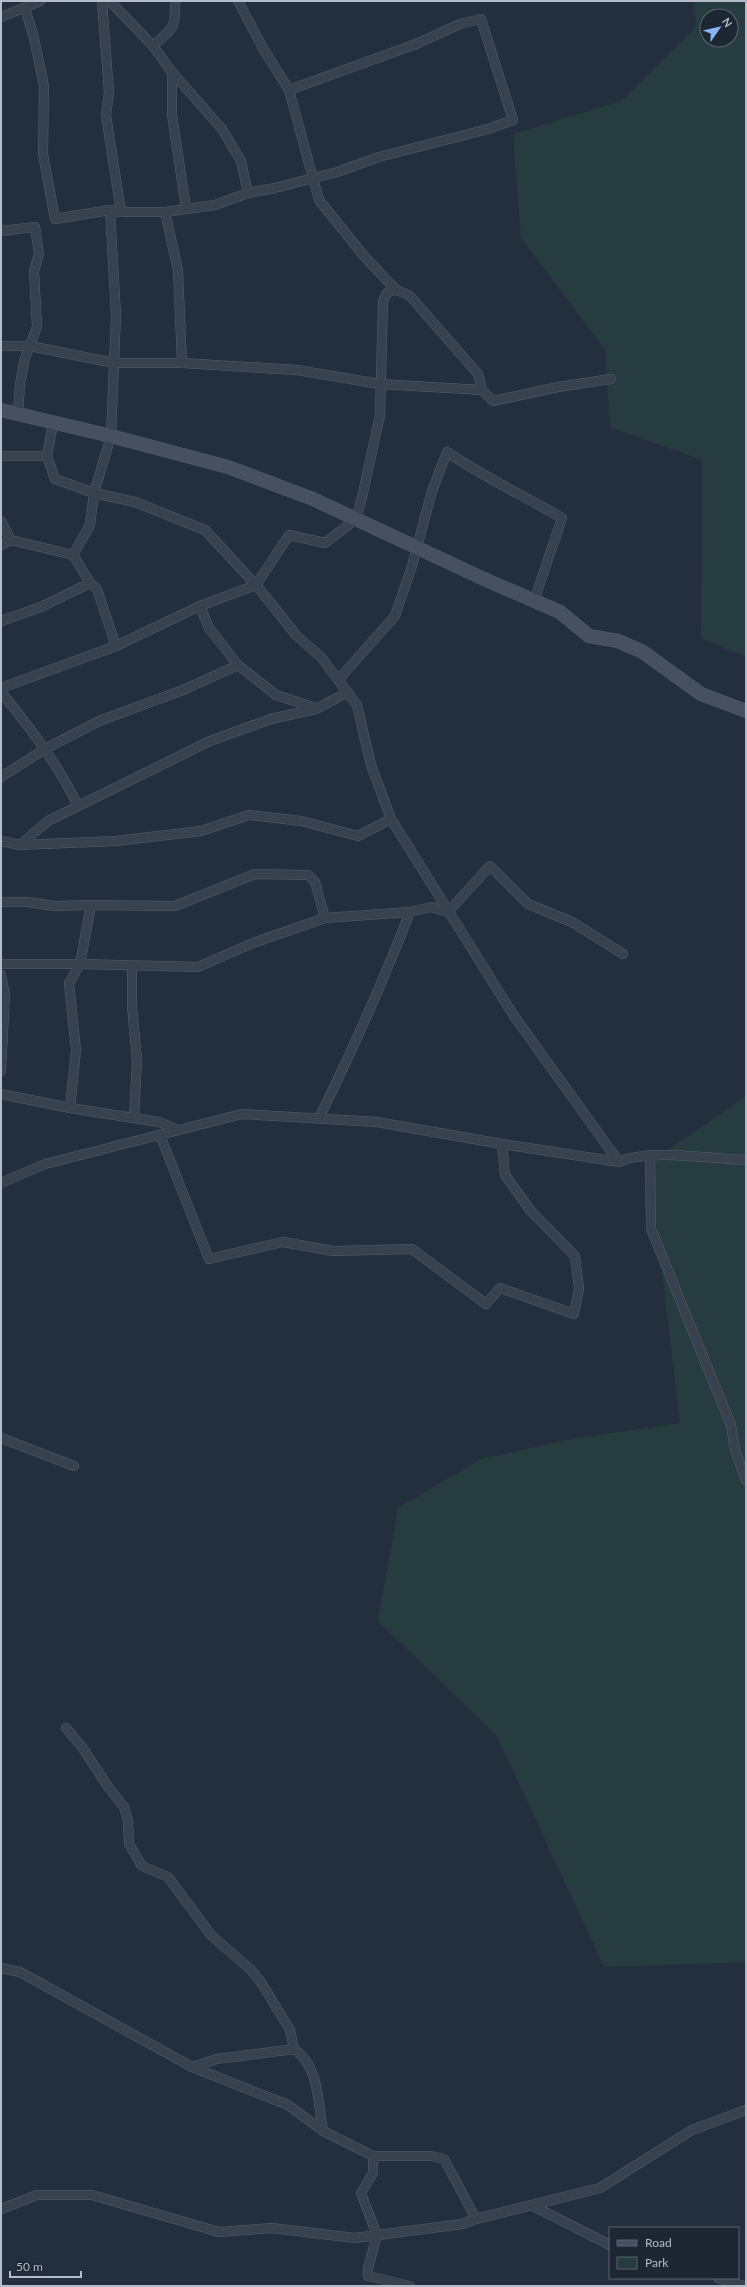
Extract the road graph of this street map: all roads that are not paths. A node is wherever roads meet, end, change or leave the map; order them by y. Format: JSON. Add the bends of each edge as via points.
{"nodes":[{"id":1,"x":40,"y":1,"type":"edge"},
{"id":2,"x":102,"y":1,"type":"edge"},
{"id":3,"x":110,"y":1,"type":"edge"},
{"id":4,"x":175,"y":1,"type":"edge"},
{"id":5,"x":238,"y":1,"type":"edge"},
{"id":6,"x":25,"y":8,"type":"junction"},
{"id":7,"x":1,"y":17,"type":"edge"},
{"id":8,"x":152,"y":46,"type":"junction"},
{"id":9,"x":172,"y":72,"type":"junction"},
{"id":10,"x":289,"y":90,"type":"junction"},
{"id":11,"x":314,"y":177,"type":"junction"},
{"id":12,"x":248,"y":193,"type":"junction"},
{"id":13,"x":186,"y":208,"type":"junction"},
{"id":14,"x":110,"y":210,"type":"junction"},
{"id":15,"x":121,"y":212,"type":"junction"},
{"id":16,"x":165,"y":212,"type":"junction"},
{"id":17,"x":1,"y":231,"type":"edge"},
{"id":18,"x":395,"y":289,"type":"junction"},
{"id":19,"x":1,"y":346,"type":"edge"},
{"id":20,"x":30,"y":346,"type":"junction"},
{"id":21,"x":114,"y":363,"type":"junction"},
{"id":22,"x":182,"y":363,"type":"junction"},
{"id":23,"x":610,"y":380,"type":"dead end"},
{"id":24,"x":380,"y":384,"type":"junction"},
{"id":25,"x":482,"y":390,"type":"junction"},
{"id":26,"x":1,"y":410,"type":"edge"},
{"id":27,"x":18,"y":414,"type":"junction"},
{"id":28,"x":53,"y":423,"type":"junction"},
{"id":29,"x":111,"y":436,"type":"junction"},
{"id":30,"x":1,"y":456,"type":"edge"},
{"id":31,"x":47,"y":456,"type":"junction"},
{"id":32,"x":94,"y":493,"type":"junction"},
{"id":33,"x":356,"y":519,"type":"junction"},
{"id":34,"x":1,"y":521,"type":"edge"},
{"id":35,"x":11,"y":540,"type":"junction"},
{"id":36,"x":1,"y":545,"type":"edge"},
{"id":37,"x":417,"y":547,"type":"junction"},
{"id":38,"x":73,"y":555,"type":"junction"},
{"id":39,"x":90,"y":583,"type":"junction"},
{"id":40,"x":256,"y":585,"type":"junction"},
{"id":41,"x":534,"y":601,"type":"junction"},
{"id":42,"x":200,"y":606,"type":"junction"},
{"id":43,"x":1,"y":621,"type":"edge"},
{"id":44,"x":116,"y":646,"type":"junction"},
{"id":45,"x":238,"y":665,"type":"junction"},
{"id":46,"x":339,"y":679,"type":"junction"},
{"id":47,"x":1,"y":688,"type":"edge"},
{"id":48,"x":1,"y":692,"type":"edge"},
{"id":49,"x":348,"y":692,"type":"junction"},
{"id":50,"x":316,"y":709,"type":"junction"},
{"id":51,"x":746,"y":711,"type":"edge"},
{"id":52,"x":45,"y":749,"type":"junction"},
{"id":53,"x":1,"y":777,"type":"edge"},
{"id":54,"x":78,"y":806,"type":"junction"},
{"id":55,"x":390,"y":819,"type":"junction"},
{"id":56,"x":1,"y":841,"type":"edge"},
{"id":57,"x":20,"y":845,"type":"junction"},
{"id":58,"x":1,"y":902,"type":"edge"},
{"id":59,"x":91,"y":905,"type":"junction"},
{"id":60,"x":410,"y":912,"type":"junction"},
{"id":61,"x":448,"y":912,"type":"junction"},
{"id":62,"x":325,"y":918,"type":"junction"},
{"id":63,"x":623,"y":954,"type":"dead end"},
{"id":64,"x":1,"y":964,"type":"edge"},
{"id":65,"x":80,"y":964,"type":"junction"},
{"id":66,"x":132,"y":966,"type":"junction"},
{"id":67,"x":1,"y":975,"type":"edge"},
{"id":68,"x":1,"y":1071,"type":"edge"},
{"id":69,"x":1,"y":1094,"type":"edge"},
{"id":70,"x":70,"y":1108,"type":"junction"},
{"id":71,"x":134,"y":1117,"type":"junction"},
{"id":72,"x":319,"y":1118,"type":"junction"},
{"id":73,"x":176,"y":1129,"type":"junction"},
{"id":74,"x":160,"y":1135,"type":"junction"},
{"id":75,"x":502,"y":1144,"type":"junction"},
{"id":76,"x":650,"y":1155,"type":"junction"},
{"id":77,"x":746,"y":1160,"type":"edge"},
{"id":78,"x":619,"y":1162,"type":"junction"},
{"id":79,"x":1,"y":1183,"type":"edge"},
{"id":80,"x":1,"y":1438,"type":"edge"},
{"id":81,"x":74,"y":1466,"type":"dead end"},
{"id":82,"x":746,"y":1480,"type":"edge"},
{"id":83,"x":66,"y":1728,"type":"dead end"},
{"id":84,"x":1,"y":1968,"type":"edge"},
{"id":85,"x":294,"y":2049,"type":"junction"},
{"id":86,"x":192,"y":2067,"type":"junction"},
{"id":87,"x":746,"y":2110,"type":"edge"},
{"id":88,"x":323,"y":2131,"type":"junction"},
{"id":89,"x":373,"y":2156,"type":"junction"},
{"id":90,"x":531,"y":2205,"type":"junction"},
{"id":91,"x":1,"y":2209,"type":"edge"},
{"id":92,"x":476,"y":2219,"type":"junction"},
{"id":93,"x":377,"y":2235,"type":"junction"},
{"id":94,"x":609,"y":2245,"type":"edge"},
{"id":95,"x":721,"y":2279,"type":"edge"},
{"id":96,"x":410,"y":2286,"type":"edge"},
{"id":97,"x":744,"y":2286,"type":"edge"}],
"edges":[{"from":1,"to":6,"type":"street"},
{"from":2,"to":15,"type":"street","via":[[109,93],[106,115]]},
{"from":3,"to":8,"type":"street"},
{"from":4,"to":8,"type":"street","via":[[176,18],[173,29]]},
{"from":5,"to":10,"type":"street"},
{"from":6,"to":7,"type":"street"},
{"from":6,"to":14,"type":"street","via":[[44,86],[43,154],[55,219]]},
{"from":8,"to":9,"type":"street"},
{"from":9,"to":12,"type":"street","via":[[222,129],[241,161]]},
{"from":9,"to":13,"type":"street","via":[[172,114]]},
{"from":10,"to":11,"type":"street"},
{"from":10,"to":11,"type":"street","via":[[416,44],[460,24],[481,20],[513,120]]},
{"from":11,"to":12,"type":"street"},
{"from":11,"to":18,"type":"street","via":[[319,200],[364,256]]},
{"from":12,"to":13,"type":"street","via":[[215,205]]},
{"from":13,"to":16,"type":"street"},
{"from":14,"to":15,"type":"street"},
{"from":14,"to":21,"type":"street","via":[[116,315]]},
{"from":15,"to":16,"type":"street"},
{"from":16,"to":22,"type":"street","via":[[178,270]]},
{"from":17,"to":20,"type":"street","via":[[35,227],[39,254],[34,271],[37,327]]},
{"from":18,"to":24,"type":"street","via":[[387,293],[382,301]]},
{"from":18,"to":25,"type":"street","via":[[410,296],[478,374]]},
{"from":19,"to":20,"type":"street"},
{"from":20,"to":21,"type":"street"},
{"from":20,"to":27,"type":"street","via":[[20,384]]},
{"from":21,"to":22,"type":"street"},
{"from":21,"to":29,"type":"street"},
{"from":22,"to":24,"type":"street","via":[[297,370]]},
{"from":23,"to":25,"type":"street","via":[[558,387],[493,401]]},
{"from":24,"to":25,"type":"street"},
{"from":24,"to":33,"type":"street","via":[[379,422]]},
{"from":26,"to":27,"type":"street"},
{"from":27,"to":28,"type":"street"},
{"from":28,"to":29,"type":"street"},
{"from":28,"to":31,"type":"street"},
{"from":29,"to":32,"type":"street"},
{"from":29,"to":33,"type":"street","via":[[228,468],[313,499]]},
{"from":30,"to":31,"type":"street"},
{"from":31,"to":32,"type":"street","via":[[55,479]]},
{"from":32,"to":38,"type":"street","via":[[90,525]]},
{"from":32,"to":40,"type":"street","via":[[135,502],[205,530]]},
{"from":33,"to":37,"type":"street"},
{"from":33,"to":40,"type":"street","via":[[325,543],[289,535]]},
{"from":34,"to":35,"type":"street"},
{"from":35,"to":36,"type":"street"},
{"from":35,"to":38,"type":"street"},
{"from":37,"to":41,"type":"street"},
{"from":37,"to":41,"type":"street","via":[[432,491],[447,452],[481,475],[562,518]]},
{"from":37,"to":46,"type":"street","via":[[395,616]]},
{"from":38,"to":39,"type":"street"},
{"from":39,"to":43,"type":"street","via":[[41,607]]},
{"from":39,"to":44,"type":"street","via":[[97,589]]},
{"from":40,"to":42,"type":"street"},
{"from":40,"to":46,"type":"street","via":[[297,636],[321,657]]},
{"from":41,"to":51,"type":"street","via":[[560,612],[589,636],[618,641],[643,652],[701,694]]},
{"from":42,"to":44,"type":"street"},
{"from":42,"to":45,"type":"street","via":[[209,628]]},
{"from":44,"to":47,"type":"street"},
{"from":45,"to":50,"type":"street","via":[[276,695]]},
{"from":45,"to":52,"type":"street","via":[[183,690],[99,721]]},
{"from":46,"to":49,"type":"street"},
{"from":48,"to":52,"type":"street"},
{"from":49,"to":50,"type":"street"},
{"from":49,"to":55,"type":"street","via":[[357,705],[371,766]]},
{"from":50,"to":54,"type":"street","via":[[271,719],[210,741]]},
{"from":52,"to":53,"type":"street"},
{"from":52,"to":54,"type":"street","via":[[62,774]]},
{"from":54,"to":57,"type":"street","via":[[48,821]]},
{"from":55,"to":57,"type":"street","via":[[358,836],[301,821],[249,815],[201,831],[116,840]]},
{"from":55,"to":61,"type":"street"},
{"from":56,"to":57,"type":"street"},
{"from":58,"to":59,"type":"street","via":[[55,906]]},
{"from":59,"to":62,"type":"street","via":[[175,906],[255,874],[308,875],[315,882]]},
{"from":59,"to":65,"type":"street"},
{"from":60,"to":61,"type":"street","via":[[431,907]]},
{"from":60,"to":62,"type":"street"},
{"from":60,"to":72,"type":"street","via":[[358,1038]]},
{"from":61,"to":63,"type":"street","via":[[490,866],[528,904],[572,922]]},
{"from":61,"to":78,"type":"street","via":[[514,1016]]},
{"from":62,"to":66,"type":"street","via":[[253,943],[198,967]]},
{"from":64,"to":65,"type":"street"},
{"from":65,"to":66,"type":"street"},
{"from":65,"to":70,"type":"street","via":[[69,983],[76,1050]]},
{"from":66,"to":71,"type":"street","via":[[132,1006],[137,1061]]},
{"from":67,"to":68,"type":"street","via":[[5,995]]},
{"from":69,"to":70,"type":"street"},
{"from":70,"to":71,"type":"street"},
{"from":71,"to":73,"type":"street","via":[[159,1122]]},
{"from":72,"to":73,"type":"street","via":[[242,1114]]},
{"from":72,"to":75,"type":"street","via":[[377,1122]]},
{"from":73,"to":74,"type":"street"},
{"from":74,"to":75,"type":"street","via":[[209,1259],[283,1242],[333,1250],[412,1249],[486,1304],[500,1288],[574,1314],[579,1288],[575,1256],[530,1210],[505,1175]]},
{"from":74,"to":79,"type":"street","via":[[45,1164]]},
{"from":75,"to":78,"type":"street"},
{"from":76,"to":77,"type":"street"},
{"from":76,"to":78,"type":"street"},
{"from":76,"to":82,"type":"street","via":[[651,1229],[730,1426],[735,1450]]},
{"from":80,"to":81,"type":"street"},
{"from":83,"to":85,"type":"street","via":[[124,1808],[128,1821],[129,1844],[142,1866],[168,1877],[211,1935],[261,1982],[290,2030]]},
{"from":84,"to":86,"type":"street","via":[[20,1972]]},
{"from":85,"to":86,"type":"street","via":[[217,2059]]},
{"from":85,"to":88,"type":"street","via":[[303,2055],[312,2070]]},
{"from":86,"to":88,"type":"street","via":[[288,2105]]},
{"from":87,"to":90,"type":"street","via":[[692,2130],[600,2188]]},
{"from":88,"to":89,"type":"street"},
{"from":89,"to":92,"type":"street","via":[[431,2156],[444,2159]]},
{"from":89,"to":93,"type":"street","via":[[373,2173],[361,2193]]},
{"from":90,"to":92,"type":"street"},
{"from":90,"to":94,"type":"street"},
{"from":91,"to":93,"type":"street","via":[[37,2195],[92,2195],[220,2232],[272,2228],[355,2238]]},
{"from":92,"to":93,"type":"street","via":[[462,2224]]},
{"from":93,"to":96,"type":"street","via":[[368,2276]]},
{"from":95,"to":97,"type":"street"}]}
